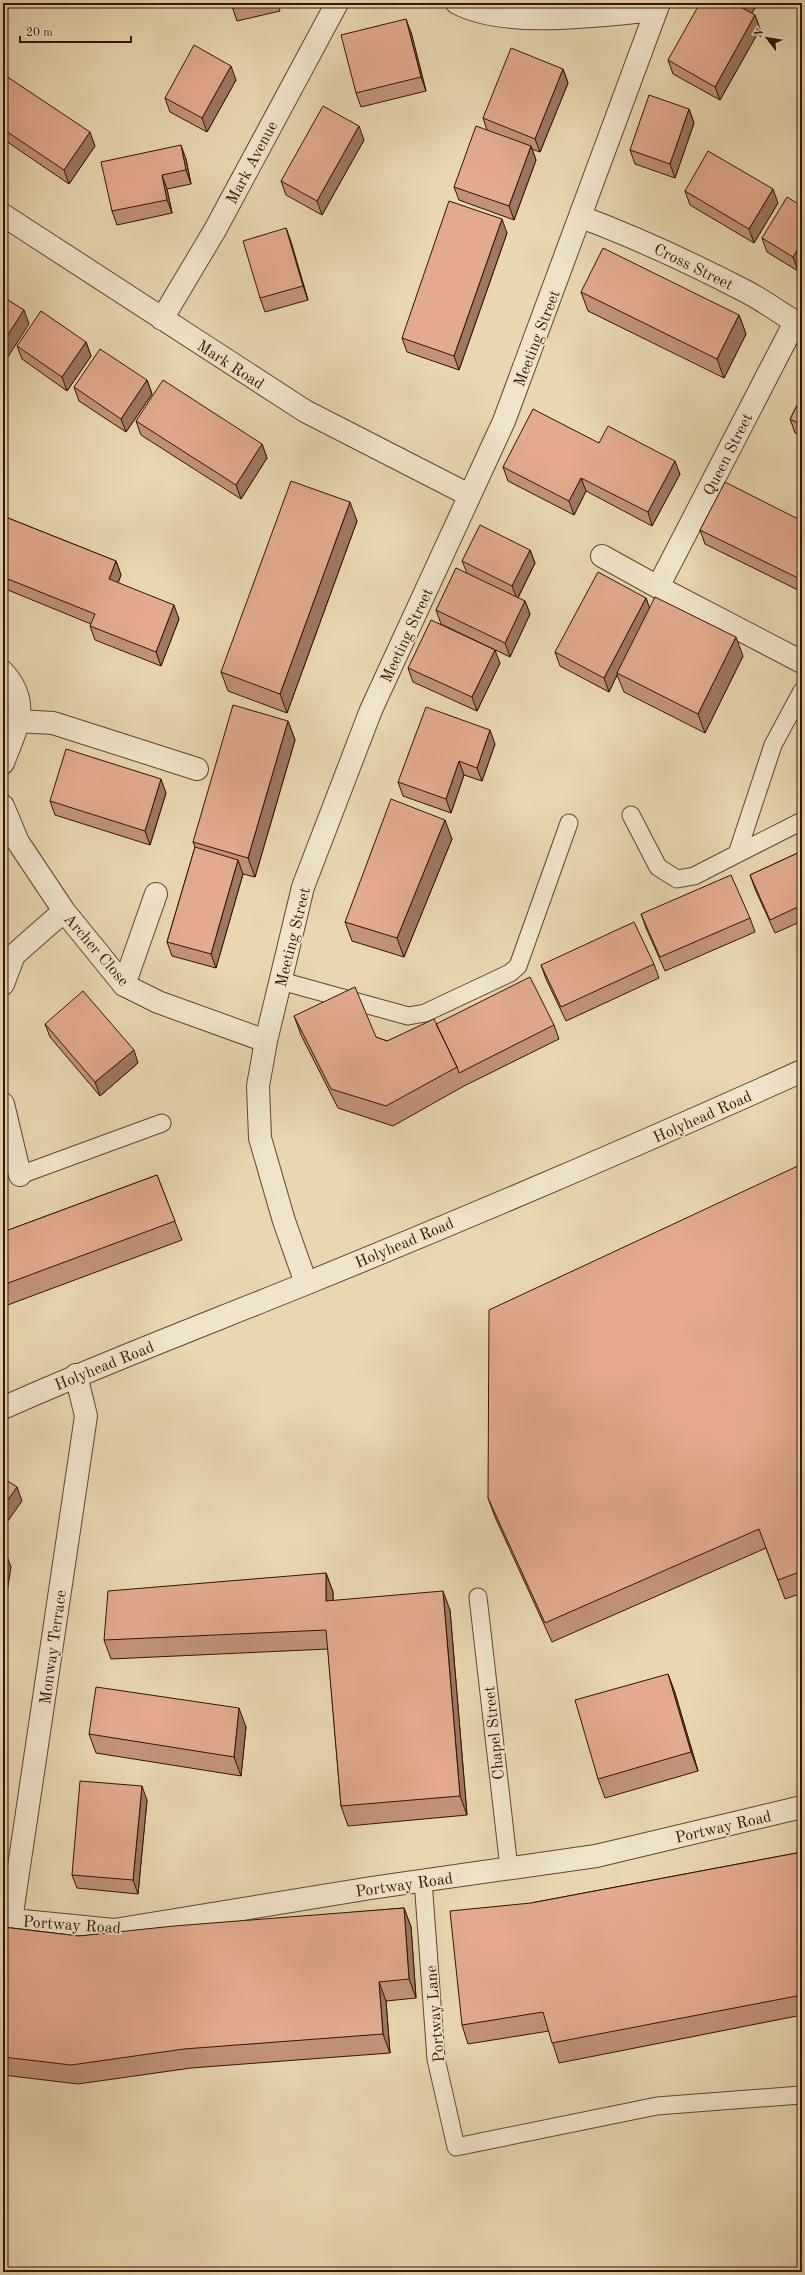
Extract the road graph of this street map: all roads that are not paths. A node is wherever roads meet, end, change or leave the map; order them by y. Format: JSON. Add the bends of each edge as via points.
{"nodes":[{"id":1,"x":337,"y":3,"type":"edge"},
{"id":2,"x":465,"y":5,"type":"edge"},
{"id":3,"x":658,"y":7,"type":"edge"},
{"id":4,"x":3,"y":215,"type":"edge"},
{"id":5,"x":581,"y":217,"type":"junction"},
{"id":6,"x":162,"y":319,"type":"junction"},
{"id":7,"x":799,"y":324,"type":"edge"},
{"id":8,"x":470,"y":495,"type":"junction"},
{"id":9,"x":602,"y":556,"type":"dead end"},
{"id":10,"x":658,"y":587,"type":"junction"},
{"id":11,"x":802,"y":662,"type":"edge"},
{"id":12,"x":3,"y":672,"type":"edge"},
{"id":13,"x":802,"y":691,"type":"edge"},
{"id":14,"x":18,"y":721,"type":"junction"},
{"id":15,"x":3,"y":763,"type":"edge"},
{"id":16,"x":197,"y":769,"type":"dead end"},
{"id":17,"x":3,"y":806,"type":"edge"},
{"id":18,"x":631,"y":815,"type":"dead end"},
{"id":19,"x":802,"y":821,"type":"edge"},
{"id":20,"x":568,"y":823,"type":"dead end"},
{"id":21,"x":737,"y":854,"type":"junction"},
{"id":22,"x":156,"y":894,"type":"dead end"},
{"id":23,"x":64,"y":911,"type":"junction"},
{"id":24,"x":8,"y":956,"type":"edge"},
{"id":25,"x":282,"y":981,"type":"junction"},
{"id":26,"x":3,"y":984,"type":"edge"},
{"id":27,"x":124,"y":985,"type":"junction"},
{"id":28,"x":266,"y":1041,"type":"junction"},
{"id":29,"x":802,"y":1071,"type":"edge"},
{"id":30,"x":3,"y":1104,"type":"edge"},
{"id":31,"x":162,"y":1123,"type":"dead end"},
{"id":32,"x":20,"y":1175,"type":"joint"},
{"id":33,"x":306,"y":1284,"type":"junction"},
{"id":34,"x":76,"y":1375,"type":"junction"},
{"id":35,"x":3,"y":1408,"type":"edge"},
{"id":36,"x":478,"y":1597,"type":"dead end"},
{"id":37,"x":802,"y":1807,"type":"edge"},
{"id":38,"x":509,"y":1868,"type":"junction"},
{"id":39,"x":423,"y":1880,"type":"junction"},
{"id":40,"x":7,"y":1920,"type":"edge"},
{"id":41,"x":801,"y":2095,"type":"edge"}],
"edges":[{"from":1,"to":6,"type":"street","name":"Mark Avenue","via":[[215,230]]},
{"from":2,"to":3,"type":"street","via":[[495,16],[564,17]]},
{"from":3,"to":5,"type":"street","name":"Meeting Street"},
{"from":4,"to":6,"type":"street","name":"Mark Road"},
{"from":5,"to":7,"type":"street","name":"Cross Street","via":[[683,259],[749,293]]},
{"from":5,"to":8,"type":"street","name":"Meeting Street","via":[[504,421]]},
{"from":6,"to":8,"type":"street","name":"Mark Road","via":[[305,411]]},
{"from":7,"to":10,"type":"street","name":"Queen Street"},
{"from":8,"to":25,"type":"street","name":"Meeting Street","via":[[371,710],[303,887]]},
{"from":9,"to":10,"type":"street"},
{"from":10,"to":11,"type":"street"},
{"from":12,"to":14,"type":"street","via":[[12,682],[21,711]]},
{"from":13,"to":21,"type":"lane","via":[[773,745]]},
{"from":14,"to":15,"type":"street"},
{"from":14,"to":16,"type":"street","via":[[53,723]]},
{"from":17,"to":23,"type":"street","name":"Archer Close","via":[[18,842]]},
{"from":18,"to":21,"type":"lane","via":[[658,867],[677,879],[694,876]]},
{"from":19,"to":21,"type":"lane"},
{"from":20,"to":25,"type":"lane","via":[[518,966],[510,973],[425,1013],[408,1016]]},
{"from":22,"to":27,"type":"street"},
{"from":23,"to":24,"type":"street"},
{"from":23,"to":27,"type":"street","name":"Archer Close"},
{"from":24,"to":26,"type":"street"},
{"from":25,"to":28,"type":"street","name":"Meeting Street"},
{"from":27,"to":28,"type":"street","name":"Archer Close","via":[[158,1002]]},
{"from":28,"to":33,"type":"street","name":"Meeting Street","via":[[258,1086],[260,1138],[284,1221]]},
{"from":29,"to":33,"type":"street","name":"Holyhead Road","via":[[640,1144]]},
{"from":30,"to":32,"type":"street"},
{"from":31,"to":32,"type":"lane"},
{"from":33,"to":34,"type":"street","name":"Holyhead Road"},
{"from":34,"to":35,"type":"street","name":"Holyhead Road"},
{"from":34,"to":40,"type":"street","name":"Monway Terrace","via":[[86,1416]]},
{"from":36,"to":38,"type":"lane","name":"Chapel Street"},
{"from":37,"to":38,"type":"street","name":"Portway Road","via":[[596,1856]]},
{"from":38,"to":39,"type":"street","name":"Portway Road"},
{"from":39,"to":40,"type":"street","name":"Portway Road","via":[[114,1930]]},
{"from":39,"to":41,"type":"lane","name":"Portway Lane","via":[[436,2059],[456,2147],[657,2106]]}]}
